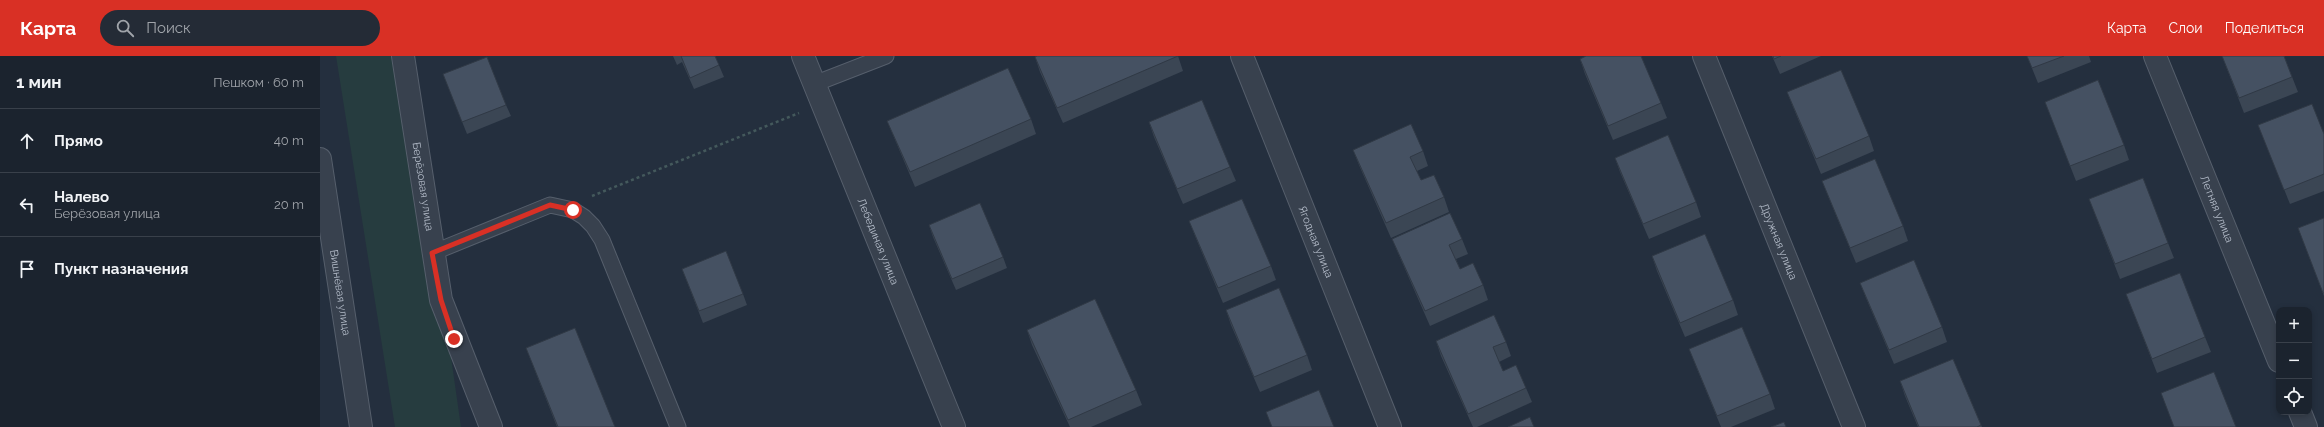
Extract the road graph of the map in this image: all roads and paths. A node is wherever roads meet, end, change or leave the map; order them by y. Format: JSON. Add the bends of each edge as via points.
{"nodes":[{"id":1,"x":404,"y":56,"type":"edge"},
{"id":2,"x":803,"y":56,"type":"edge"},
{"id":3,"x":886,"y":56,"type":"edge"},
{"id":4,"x":1242,"y":56,"type":"edge"},
{"id":5,"x":1704,"y":56,"type":"edge"},
{"id":6,"x":2155,"y":56,"type":"edge"},
{"id":7,"x":818,"y":94,"type":"junction"},
{"id":8,"x":320,"y":159,"type":"edge"},
{"id":9,"x":564,"y":207,"type":"junction"},
{"id":10,"x":432,"y":253,"type":"junction"},
{"id":11,"x":2276,"y":354,"type":"edge"},
{"id":12,"x":2301,"y":415,"type":"edge"},
{"id":13,"x":361,"y":427,"type":"edge"},
{"id":14,"x":491,"y":427,"type":"edge"},
{"id":15,"x":678,"y":427,"type":"edge"},
{"id":16,"x":954,"y":427,"type":"edge"},
{"id":17,"x":1390,"y":427,"type":"edge"},
{"id":18,"x":1854,"y":427,"type":"edge"},
{"id":19,"x":2306,"y":427,"type":"edge"}],
"edges":[{"from":1,"to":10,"type":"street","name":"Берёзовая улица"},
{"from":2,"to":7,"type":"street","name":"Лебединая улица"},
{"from":3,"to":7,"type":"lane"},
{"from":4,"to":17,"type":"street","name":"Ягодная улица"},
{"from":5,"to":18,"type":"street","name":"Дружная улица"},
{"from":6,"to":11,"type":"street","name":"Летняя улица"},
{"from":7,"to":9,"type":"path"},
{"from":7,"to":16,"type":"street","name":"Лебединая улица"},
{"from":8,"to":13,"type":"street","name":"Вишнёвая улица"},
{"from":9,"to":10,"type":"lane","via":[[550,205]]},
{"from":9,"to":15,"type":"lane","via":[[584,217],[594,226],[602,240]]},
{"from":10,"to":14,"type":"street","name":"Берёзовая улица","via":[[445,315]]},
{"from":12,"to":19,"type":"street"}]}
